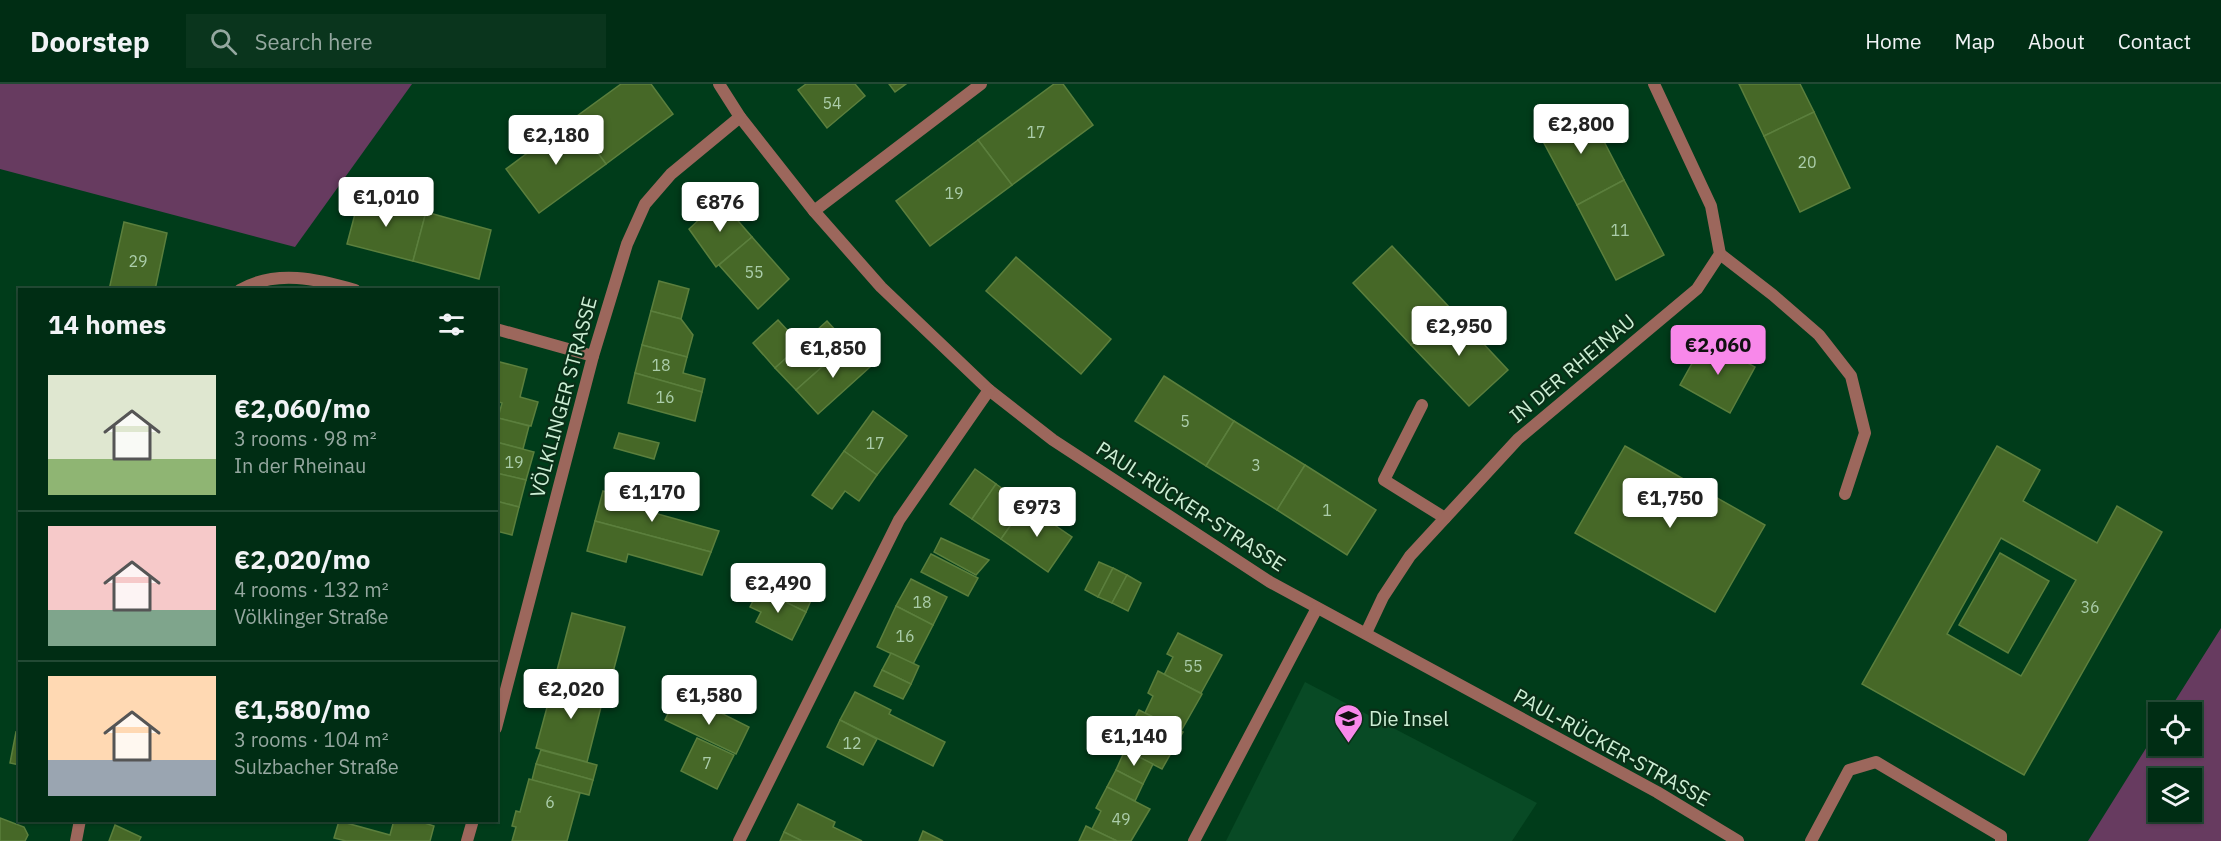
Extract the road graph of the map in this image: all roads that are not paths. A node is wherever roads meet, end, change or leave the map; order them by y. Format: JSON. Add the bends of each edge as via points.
{"nodes":[{"id":1,"x":718,"y":84,"type":"edge"},
{"id":2,"x":981,"y":84,"type":"edge"},
{"id":3,"x":1654,"y":84,"type":"edge"},
{"id":4,"x":740,"y":117,"type":"junction"},
{"id":5,"x":814,"y":211,"type":"junction"},
{"id":6,"x":1720,"y":254,"type":"junction"},
{"id":7,"x":246,"y":288,"type":"edge"},
{"id":8,"x":348,"y":288,"type":"edge"},
{"id":9,"x":498,"y":330,"type":"edge"},
{"id":10,"x":593,"y":356,"type":"junction"},
{"id":11,"x":989,"y":390,"type":"junction"},
{"id":12,"x":1422,"y":405,"type":"dead end"},
{"id":13,"x":1845,"y":494,"type":"dead end"},
{"id":14,"x":1445,"y":518,"type":"junction"},
{"id":15,"x":1317,"y":608,"type":"junction"},
{"id":16,"x":1366,"y":633,"type":"junction"},
{"id":17,"x":498,"y":720,"type":"edge"},
{"id":18,"x":80,"y":822,"type":"edge"},
{"id":19,"x":472,"y":822,"type":"edge"},
{"id":20,"x":76,"y":841,"type":"edge"},
{"id":21,"x":467,"y":841,"type":"edge"},
{"id":22,"x":739,"y":841,"type":"edge"},
{"id":23,"x":1194,"y":841,"type":"edge"},
{"id":24,"x":1738,"y":841,"type":"edge"},
{"id":25,"x":1811,"y":841,"type":"edge"},
{"id":26,"x":2001,"y":841,"type":"edge"}],
"edges":[{"from":1,"to":4,"type":"street","name":"PAUL-RÜCKER-STRASSE"},
{"from":2,"to":5,"type":"street"},
{"from":3,"to":6,"type":"street","via":[[1711,206]]},
{"from":4,"to":5,"type":"street","name":"PAUL-RÜCKER-STRASSE"},
{"from":4,"to":10,"type":"street","name":"VÖLKLINGER STRASSE","via":[[671,174],[645,204],[627,244]]},
{"from":5,"to":11,"type":"street","name":"PAUL-RÜCKER-STRASSE","via":[[881,287]]},
{"from":6,"to":13,"type":"street","via":[[1819,335],[1851,376],[1865,433]]},
{"from":6,"to":14,"type":"street","name":"IN DER RHEINAU","via":[[1697,289],[1518,439]]},
{"from":7,"to":8,"type":"street","via":[[277,278],[316,278]]},
{"from":9,"to":10,"type":"street"},
{"from":10,"to":17,"type":"street","name":"VÖLKLINGER STRASSE"},
{"from":11,"to":15,"type":"street","name":"PAUL-RÜCKER-STRASSE","via":[[1053,440],[1270,582]]},
{"from":11,"to":22,"type":"street","via":[[899,520]]},
{"from":12,"to":14,"type":"street","via":[[1384,480]]},
{"from":14,"to":16,"type":"street","name":"IN DER RHEINAU","via":[[1410,556],[1383,597]]},
{"from":15,"to":16,"type":"street","name":"PAUL-RÜCKER-STRASSE"},
{"from":15,"to":23,"type":"street"},
{"from":16,"to":24,"type":"street","name":"PAUL-RÜCKER-STRASSE","via":[[1657,792]]},
{"from":18,"to":20,"type":"street"},
{"from":19,"to":21,"type":"street"},
{"from":25,"to":26,"type":"street","via":[[1849,770],[1876,762],[2001,836]]}]}
